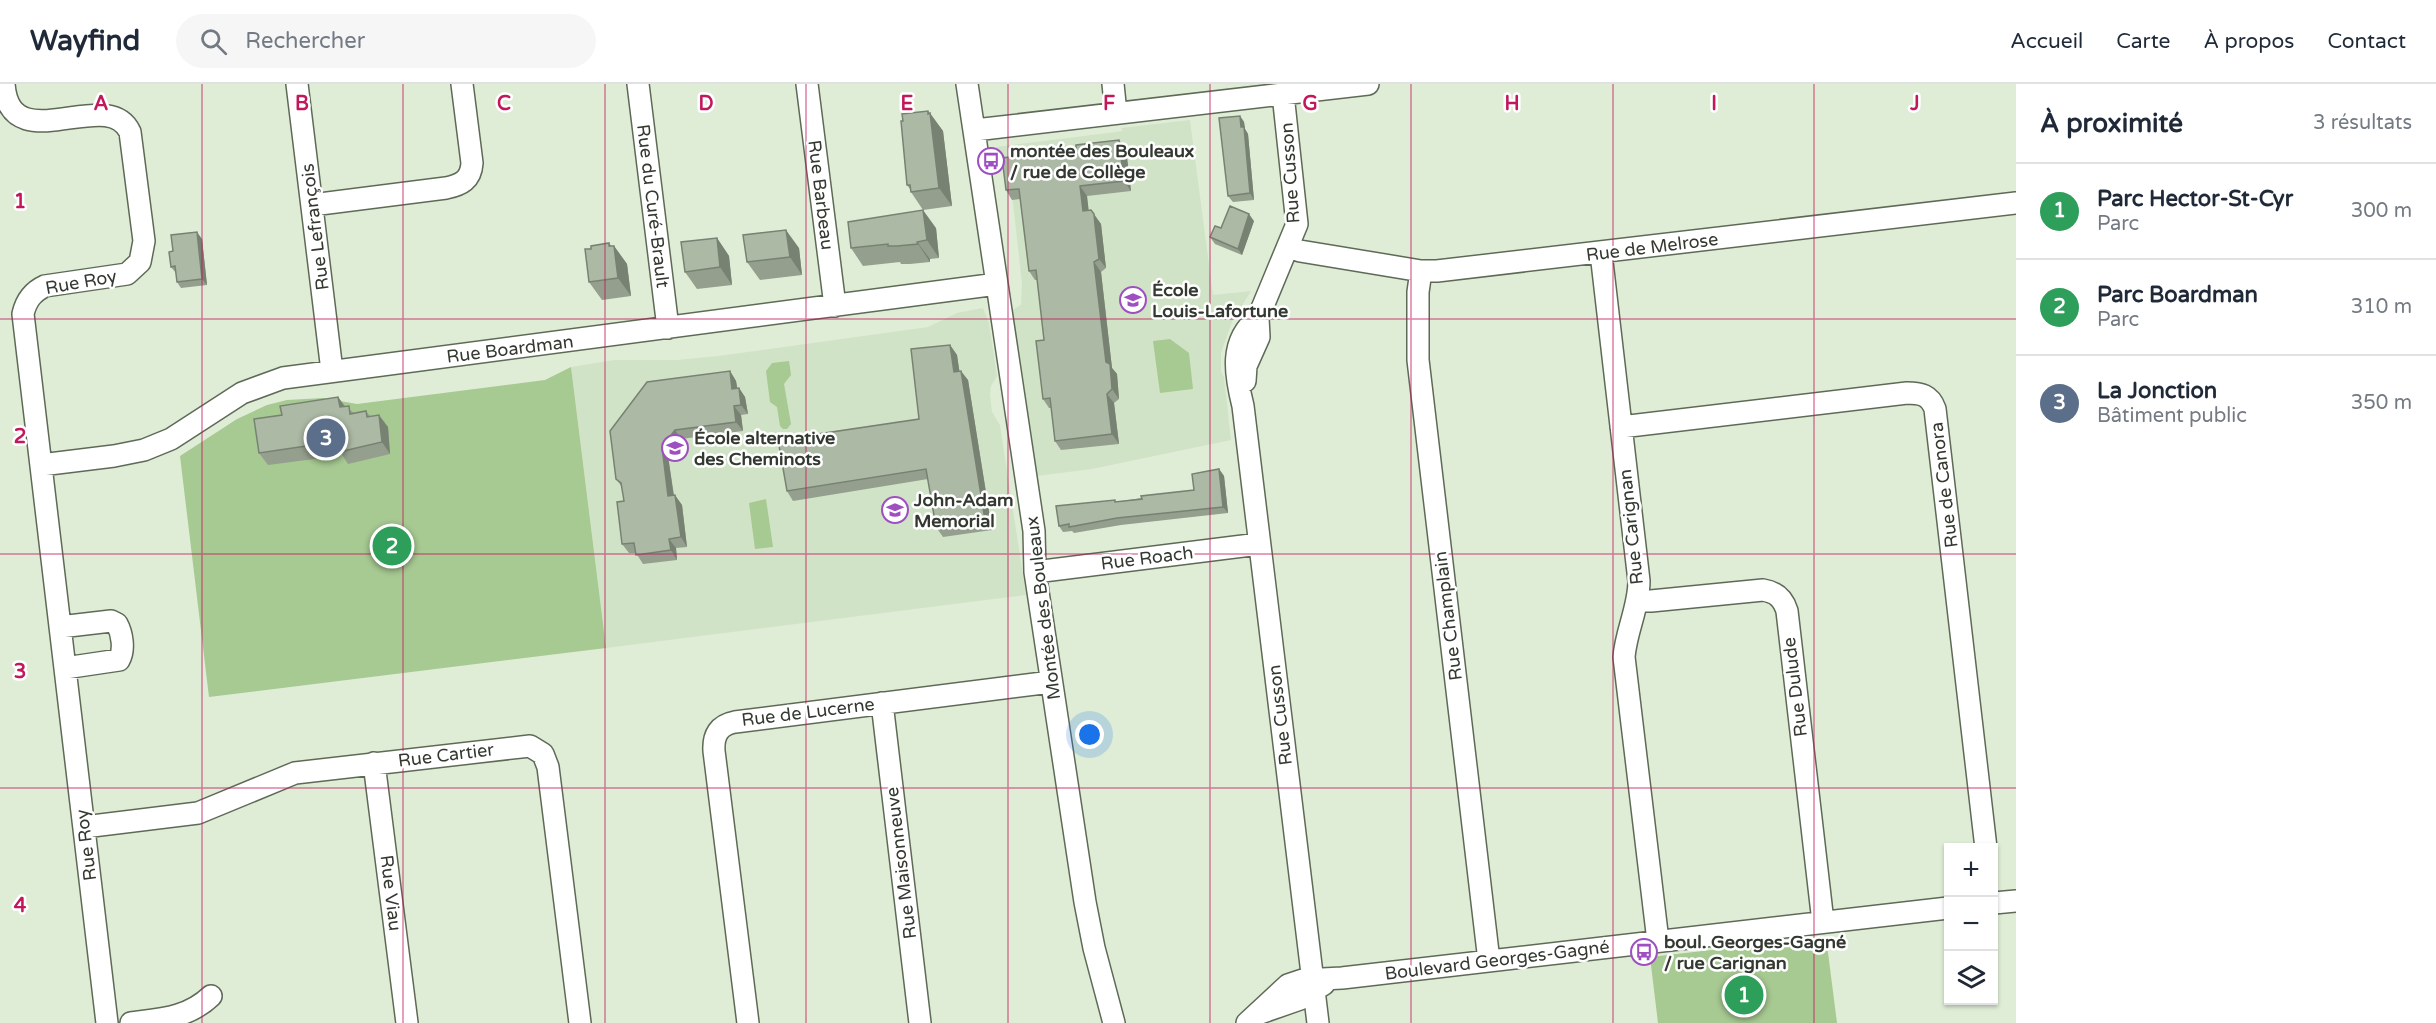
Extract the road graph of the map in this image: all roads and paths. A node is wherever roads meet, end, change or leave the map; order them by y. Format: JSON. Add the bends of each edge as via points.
{"nodes":[{"id":1,"x":4,"y":84,"type":"edge"},
{"id":2,"x":297,"y":84,"type":"edge"},
{"id":3,"x":462,"y":84,"type":"edge"},
{"id":4,"x":638,"y":84,"type":"edge"},
{"id":5,"x":807,"y":84,"type":"edge"},
{"id":6,"x":967,"y":84,"type":"edge"},
{"id":7,"x":1113,"y":84,"type":"edge"},
{"id":8,"x":1368,"y":84,"type":"edge"},
{"id":9,"x":1257,"y":90,"type":"edge"},
{"id":10,"x":1283,"y":93,"type":"junction"},
{"id":11,"x":1116,"y":113,"type":"junction"},
{"id":12,"x":975,"y":130,"type":"junction"},
{"id":13,"x":2016,"y":203,"type":"edge"},
{"id":14,"x":312,"y":205,"type":"junction"},
{"id":15,"x":1289,"y":247,"type":"junction"},
{"id":16,"x":1601,"y":254,"type":"junction"},
{"id":17,"x":1421,"y":271,"type":"junction"},
{"id":18,"x":997,"y":284,"type":"junction"},
{"id":19,"x":835,"y":306,"type":"junction"},
{"id":20,"x":668,"y":328,"type":"junction"},
{"id":21,"x":332,"y":371,"type":"junction"},
{"id":22,"x":1621,"y":427,"type":"junction"},
{"id":23,"x":41,"y":465,"type":"junction"},
{"id":24,"x":1259,"y":544,"type":"junction"},
{"id":25,"x":1035,"y":572,"type":"junction"},
{"id":26,"x":1637,"y":601,"type":"junction"},
{"id":27,"x":60,"y":627,"type":"junction"},
{"id":28,"x":65,"y":668,"type":"junction"},
{"id":29,"x":1051,"y":682,"type":"junction"},
{"id":30,"x":882,"y":703,"type":"junction"},
{"id":31,"x":374,"y":763,"type":"junction"},
{"id":32,"x":84,"y":826,"type":"junction"},
{"id":33,"x":1985,"y":843,"type":"edge"},
{"id":34,"x":2016,"y":901,"type":"edge"},
{"id":35,"x":1998,"y":903,"type":"edge"},
{"id":36,"x":1944,"y":908,"type":"edge"},
{"id":37,"x":1823,"y":922,"type":"junction"},
{"id":38,"x":1658,"y":941,"type":"junction"},
{"id":39,"x":1490,"y":961,"type":"junction"},
{"id":40,"x":1319,"y":983,"type":"junction"},
{"id":41,"x":211,"y":996,"type":"dead end"},
{"id":42,"x":1253,"y":1018,"type":"edge"},
{"id":43,"x":107,"y":1023,"type":"edge"},
{"id":44,"x":131,"y":1023,"type":"edge"},
{"id":45,"x":407,"y":1023,"type":"edge"},
{"id":46,"x":580,"y":1023,"type":"edge"},
{"id":47,"x":747,"y":1023,"type":"edge"},
{"id":48,"x":920,"y":1023,"type":"edge"},
{"id":49,"x":1114,"y":1023,"type":"edge"},
{"id":50,"x":1318,"y":1023,"type":"edge"}],
"edges":[{"from":1,"to":23,"type":"street","name":"Rue Roy","via":[[13,111],[28,119],[99,113],[122,118],[130,132],[143,231],[140,262],[127,274],[45,286],[34,292],[25,306]]},
{"from":2,"to":14,"type":"street","name":"Rue Lefrançois"},
{"from":3,"to":14,"type":"street","via":[[472,163],[464,182],[446,188]]},
{"from":4,"to":20,"type":"street","name":"Rue du Curé-Brault"},
{"from":5,"to":19,"type":"street","name":"Rue Barbeau"},
{"from":6,"to":12,"type":"street","name":"Montée des Bouleaux"},
{"from":7,"to":11,"type":"street"},
{"from":8,"to":10,"type":"street"},
{"from":9,"to":10,"type":"street"},
{"from":9,"to":11,"type":"street"},
{"from":10,"to":15,"type":"street","name":"Rue Cusson","via":[[1297,216]]},
{"from":11,"to":12,"type":"street"},
{"from":12,"to":18,"type":"street","name":"Montée des Bouleaux"},
{"from":13,"to":16,"type":"street","name":"Rue de Melrose"},
{"from":14,"to":21,"type":"street","name":"Rue Lefrançois"},
{"from":15,"to":17,"type":"street","name":"Rue de Melrose"},
{"from":15,"to":24,"type":"street","name":"Rue Cusson","via":[[1258,318],[1246,328],[1236,355]]},
{"from":16,"to":17,"type":"street","name":"Rue de Melrose"},
{"from":16,"to":22,"type":"street","name":"Rue Carignan"},
{"from":17,"to":39,"type":"street","name":"Rue Champlain","via":[[1418,360]]},
{"from":18,"to":19,"type":"street","name":"Rue Boardman"},
{"from":18,"to":25,"type":"street","name":"Montée des Bouleaux","via":[[1034,531]]},
{"from":19,"to":20,"type":"street","name":"Rue Boardman"},
{"from":20,"to":21,"type":"street","name":"Rue Boardman"},
{"from":21,"to":23,"type":"street","name":"Rue Boardman","via":[[283,378],[253,388],[171,439],[144,450]]},
{"from":22,"to":26,"type":"street","name":"Rue Carignan","via":[[1639,581]]},
{"from":22,"to":33,"type":"street","name":"Rue de Canora","via":[[1907,393],[1929,398],[1935,408]]},
{"from":23,"to":27,"type":"street","name":"Rue Roy"},
{"from":24,"to":25,"type":"street","name":"Rue Roach"},
{"from":24,"to":40,"type":"street","name":"Rue Cusson"},
{"from":25,"to":29,"type":"street","name":"Montée des Bouleaux"},
{"from":26,"to":37,"type":"street","name":"Rue Dulude","via":[[1763,590],[1782,599],[1787,611]]},
{"from":26,"to":38,"type":"street","name":"Rue Carignan","via":[[1624,657]]},
{"from":27,"to":28,"type":"street","name":"Rue Roy"},
{"from":27,"to":28,"type":"street","via":[[111,621],[120,631],[123,653],[118,660]]},
{"from":28,"to":32,"type":"street","name":"Rue Roy"},
{"from":29,"to":30,"type":"street","name":"Rue de Lucerne"},
{"from":29,"to":49,"type":"street","name":"Montée des Bouleaux","via":[[1090,926]]},
{"from":30,"to":47,"type":"street","name":"Rue de Lucerne","via":[[735,722],[724,725],[716,734],[714,751]]},
{"from":30,"to":48,"type":"street","name":"Rue Maisonneuve"},
{"from":31,"to":32,"type":"street","name":"Rue Cartier","via":[[287,776],[198,813]]},
{"from":31,"to":45,"type":"street","name":"Rue Viau"},
{"from":31,"to":46,"type":"street","name":"Rue Cartier","via":[[522,746],[543,754],[548,766]]},
{"from":32,"to":43,"type":"street","name":"Rue Roy"},
{"from":34,"to":35,"type":"street"},
{"from":36,"to":37,"type":"street","name":"Boulevard Georges-Gagné"},
{"from":37,"to":38,"type":"street","name":"Boulevard Georges-Gagné"},
{"from":38,"to":39,"type":"street","name":"Boulevard Georges-Gagné"},
{"from":39,"to":40,"type":"street","name":"Boulevard Georges-Gagné"},
{"from":40,"to":42,"type":"street","name":"Boulevard Georges-Gagné","via":[[1297,981],[1288,985]]},
{"from":40,"to":50,"type":"street","name":"Rue Cusson"},
{"from":41,"to":44,"type":"street","via":[[179,1016]]}]}
